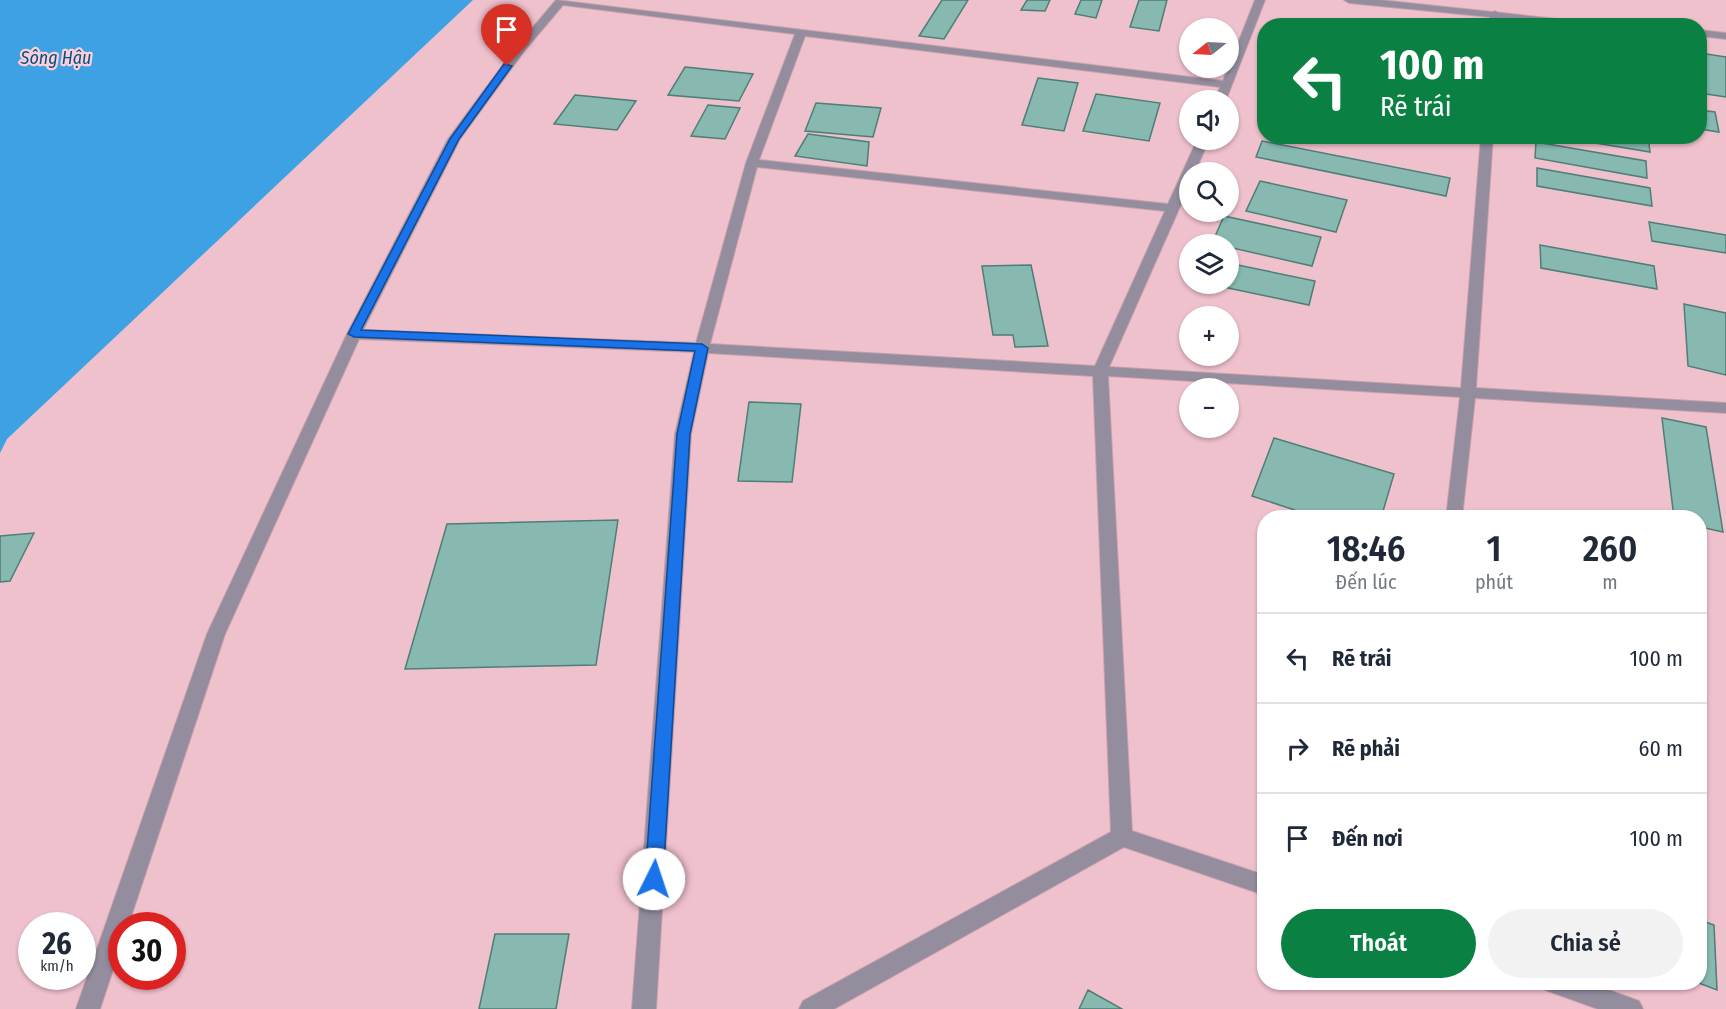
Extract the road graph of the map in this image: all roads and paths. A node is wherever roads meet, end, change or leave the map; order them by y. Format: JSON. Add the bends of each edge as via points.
{"nodes":[{"id":1,"x":1260,"y":0,"type":"edge"},
{"id":2,"x":1349,"y":0,"type":"edge"},
{"id":3,"x":561,"y":1,"type":"edge"},
{"id":4,"x":1495,"y":14,"type":"junction"},
{"id":5,"x":1495,"y":18,"type":"edge"},
{"id":6,"x":1536,"y":18,"type":"edge"},
{"id":7,"x":801,"y":32,"type":"junction"},
{"id":8,"x":1707,"y":34,"type":"edge"},
{"id":9,"x":1726,"y":36,"type":"edge"},
{"id":10,"x":1228,"y":85,"type":"junction"},
{"id":11,"x":1226,"y":90,"type":"edge"},
{"id":12,"x":1485,"y":144,"type":"edge"},
{"id":13,"x":1199,"y":150,"type":"edge"},
{"id":14,"x":752,"y":163,"type":"junction"},
{"id":15,"x":1173,"y":208,"type":"junction"},
{"id":16,"x":354,"y":334,"type":"junction"},
{"id":17,"x":702,"y":348,"type":"junction"},
{"id":18,"x":1100,"y":371,"type":"junction"},
{"id":19,"x":1468,"y":393,"type":"junction"},
{"id":20,"x":1726,"y":408,"type":"edge"},
{"id":21,"x":1455,"y":510,"type":"edge"},
{"id":22,"x":1122,"y":837,"type":"junction"},
{"id":23,"x":1257,"y":883,"type":"edge"},
{"id":24,"x":1576,"y":990,"type":"edge"},
{"id":25,"x":88,"y":1009,"type":"edge"},
{"id":26,"x":644,"y":1009,"type":"edge"},
{"id":27,"x":812,"y":1009,"type":"edge"},
{"id":28,"x":1631,"y":1009,"type":"edge"}],
"edges":[{"from":1,"to":10,"type":"street"},
{"from":2,"to":4,"type":"street"},
{"from":3,"to":7,"type":"street"},
{"from":3,"to":16,"type":"street","via":[[454,139]]},
{"from":4,"to":5,"type":"street"},
{"from":4,"to":6,"type":"street"},
{"from":7,"to":10,"type":"street"},
{"from":7,"to":14,"type":"street"},
{"from":8,"to":9,"type":"street"},
{"from":10,"to":11,"type":"street"},
{"from":12,"to":19,"type":"street"},
{"from":13,"to":15,"type":"street"},
{"from":14,"to":15,"type":"street"},
{"from":14,"to":17,"type":"street"},
{"from":15,"to":18,"type":"street"},
{"from":16,"to":17,"type":"street"},
{"from":16,"to":25,"type":"street","via":[[216,634]]},
{"from":17,"to":18,"type":"street"},
{"from":17,"to":26,"type":"street","via":[[683,434]]},
{"from":18,"to":19,"type":"street"},
{"from":18,"to":22,"type":"street"},
{"from":19,"to":20,"type":"street"},
{"from":19,"to":21,"type":"street"},
{"from":22,"to":23,"type":"street"},
{"from":22,"to":27,"type":"street"},
{"from":24,"to":28,"type":"street"}]}
